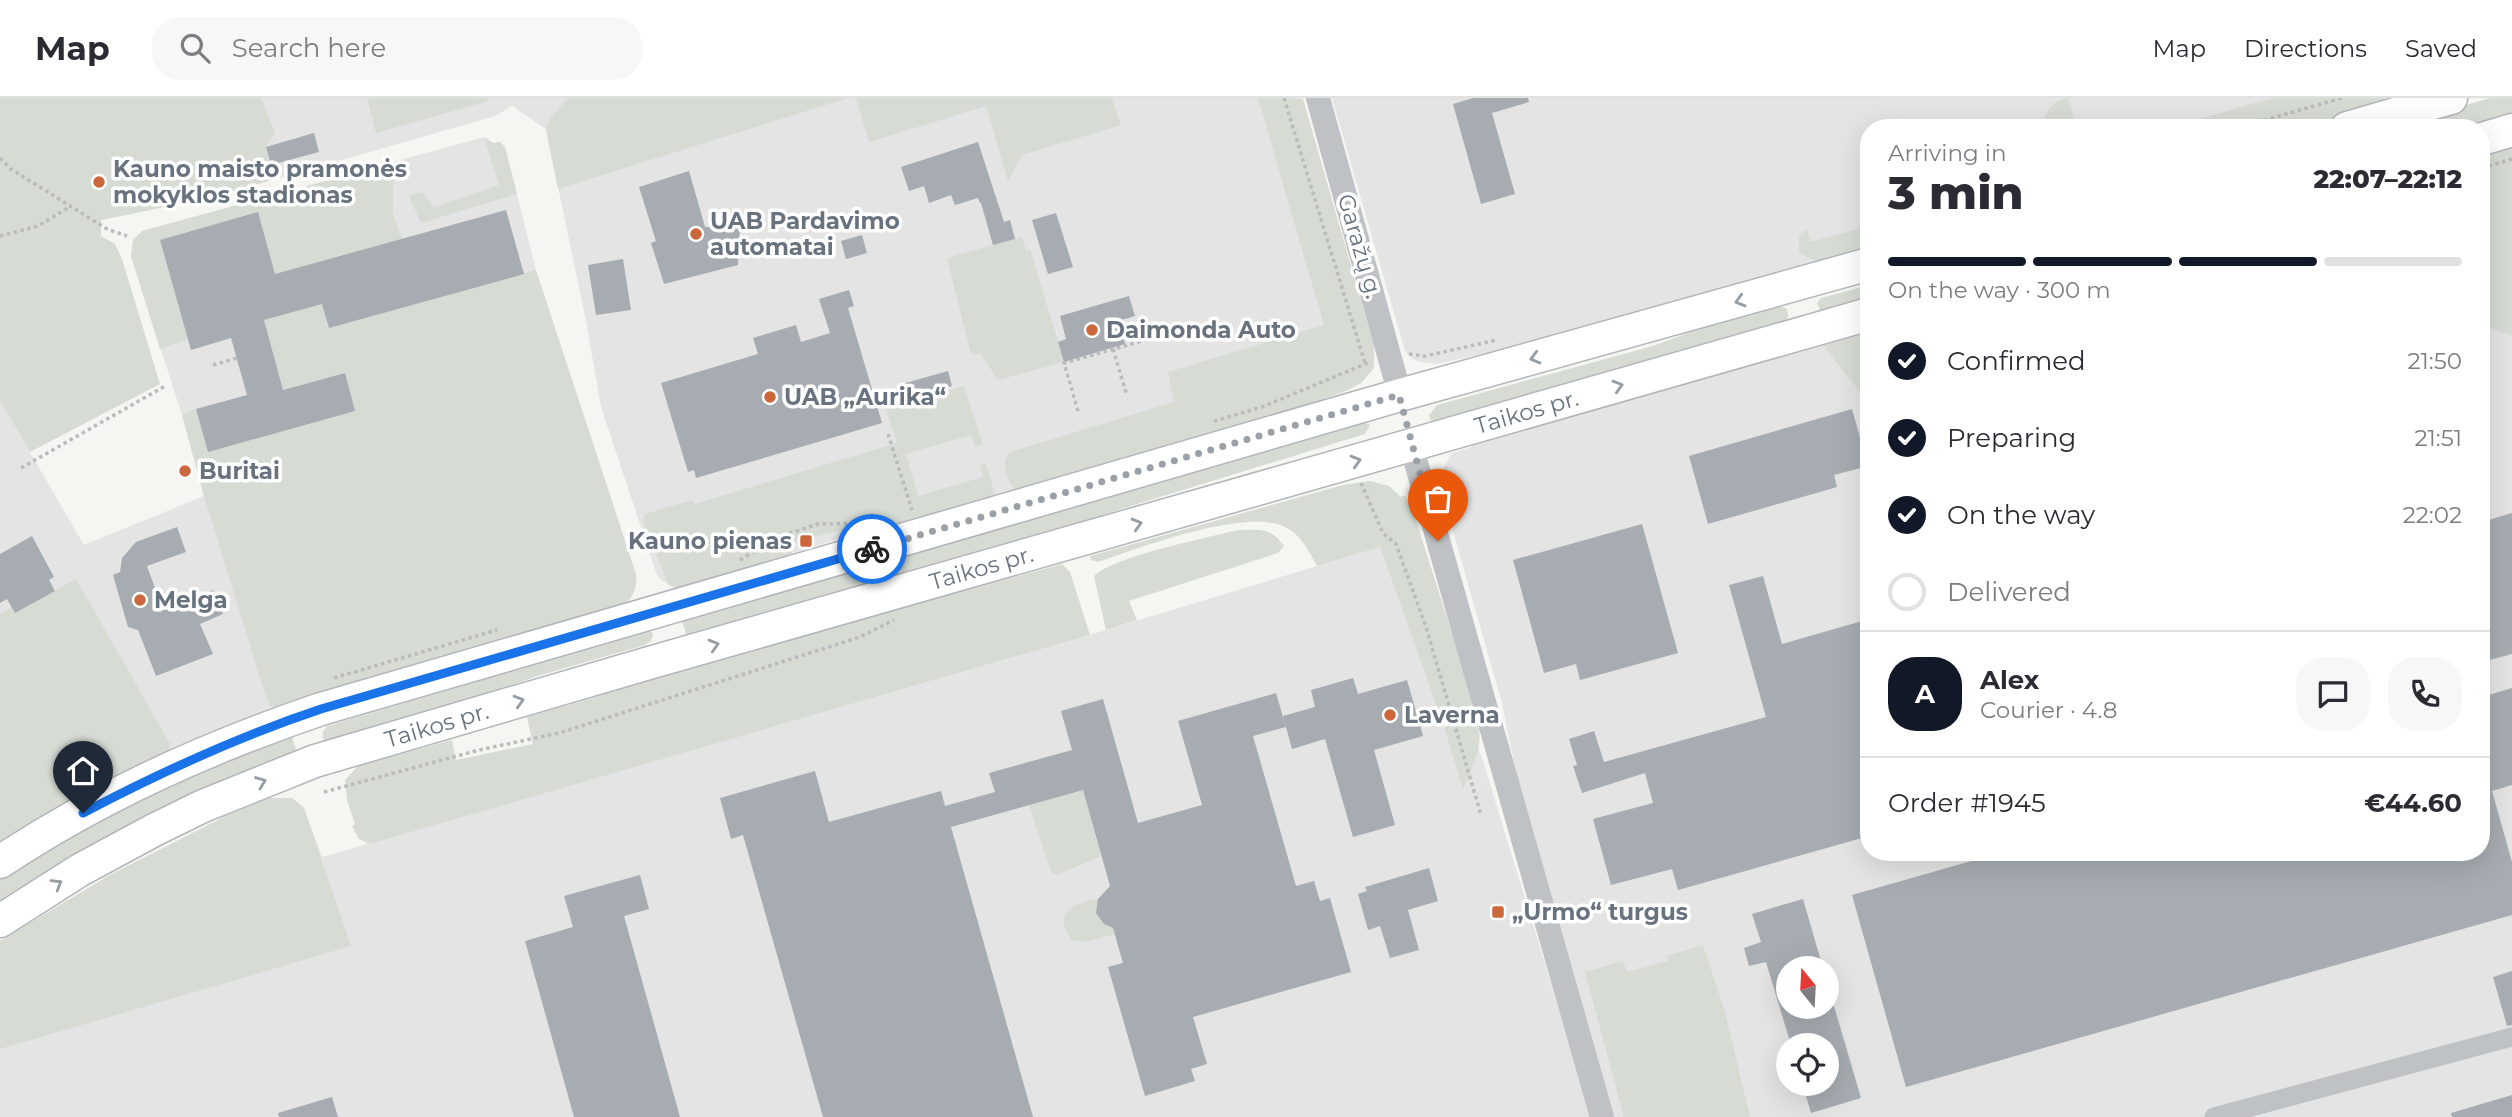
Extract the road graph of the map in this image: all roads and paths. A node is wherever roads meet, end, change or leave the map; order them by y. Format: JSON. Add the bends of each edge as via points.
{"nodes":[{"id":1,"x":1284,"y":98,"type":"edge"},
{"id":2,"x":1318,"y":98,"type":"edge"},
{"id":3,"x":2342,"y":98,"type":"edge"},
{"id":4,"x":2451,"y":98,"type":"edge"},
{"id":5,"x":2268,"y":119,"type":"edge"},
{"id":6,"x":2378,"y":119,"type":"edge"},
{"id":7,"x":2512,"y":130,"type":"edge"},
{"id":8,"x":2490,"y":137,"type":"edge"},
{"id":9,"x":0,"y":158,"type":"edge"},
{"id":10,"x":2512,"y":159,"type":"edge"},
{"id":11,"x":2490,"y":165,"type":"edge"},
{"id":12,"x":71,"y":206,"type":"junction"},
{"id":13,"x":0,"y":236,"type":"edge"},
{"id":14,"x":127,"y":236,"type":"dead end"},
{"id":15,"x":1860,"y":267,"type":"edge"},
{"id":16,"x":1806,"y":282,"type":"junction"},
{"id":17,"x":1860,"y":317,"type":"edge"},
{"id":18,"x":1812,"y":331,"type":"junction"},
{"id":19,"x":1149,"y":339,"type":"dead end"},
{"id":20,"x":1113,"y":349,"type":"junction"},
{"id":21,"x":237,"y":358,"type":"dead end"},
{"id":22,"x":1365,"y":363,"type":"dead end"},
{"id":23,"x":213,"y":365,"type":"dead end"},
{"id":24,"x":167,"y":385,"type":"dead end"},
{"id":25,"x":1399,"y":395,"type":"junction"},
{"id":26,"x":1127,"y":396,"type":"dead end"},
{"id":27,"x":1078,"y":411,"type":"dead end"},
{"id":28,"x":888,"y":434,"type":"dead end"},
{"id":29,"x":1411,"y":445,"type":"junction"},
{"id":30,"x":21,"y":468,"type":"dead end"},
{"id":31,"x":1360,"y":482,"type":"dead end"},
{"id":32,"x":912,"y":510,"type":"dead end"},
{"id":33,"x":657,"y":611,"type":"junction"},
{"id":34,"x":903,"y":615,"type":"dead end"},
{"id":35,"x":649,"y":663,"type":"junction"},
{"id":36,"x":321,"y":709,"type":"junction"},
{"id":37,"x":315,"y":761,"type":"junction"},
{"id":38,"x":324,"y":792,"type":"dead end"},
{"id":39,"x":1481,"y":815,"type":"dead end"},
{"id":40,"x":0,"y":862,"type":"edge"},
{"id":41,"x":0,"y":920,"type":"edge"},
{"id":42,"x":2512,"y":1037,"type":"edge"},
{"id":43,"x":1602,"y":1117,"type":"edge"},
{"id":44,"x":2214,"y":1117,"type":"edge"}],
"edges":[{"from":1,"to":22,"type":"path"},
{"from":2,"to":25,"type":"street","name":"Garažų g."},
{"from":3,"to":5,"type":"path"},
{"from":4,"to":6,"type":"main road"},
{"from":7,"to":8,"type":"main road"},
{"from":9,"to":12,"type":"path"},
{"from":10,"to":11,"type":"path"},
{"from":12,"to":13,"type":"path","via":[[38,226]]},
{"from":12,"to":14,"type":"path"},
{"from":15,"to":16,"type":"main road"},
{"from":16,"to":18,"type":"main road"},
{"from":16,"to":25,"type":"main road","one_way":true},
{"from":17,"to":18,"type":"main road","name":"Taikos pr."},
{"from":29,"to":18,"type":"main road","name":"Taikos pr.","one_way":true},
{"from":19,"to":20,"type":"path"},
{"from":20,"to":26,"type":"path"},
{"from":20,"to":27,"type":"path","via":[[1064,363]]},
{"from":21,"to":23,"type":"path"},
{"from":24,"to":30,"type":"path"},
{"from":25,"to":29,"type":"main road"},
{"from":25,"to":33,"type":"main road"},
{"from":28,"to":32,"type":"path"},
{"from":35,"to":29,"type":"main road","name":"Taikos pr.","one_way":true},
{"from":29,"to":43,"type":"street"},
{"from":31,"to":39,"type":"path","via":[[1383,533],[1396,544],[1426,627]]},
{"from":33,"to":35,"type":"main road","via":[[663,631],[660,647]]},
{"from":33,"to":36,"type":"main road"},
{"from":34,"to":38,"type":"path","via":[[860,638],[559,733]]},
{"from":37,"to":35,"type":"main road","name":"Taikos pr.","one_way":true},
{"from":36,"to":37,"type":"main road","via":[[309,742]]},
{"from":36,"to":40,"type":"main road","via":[[176,766],[59,825]]},
{"from":41,"to":37,"type":"main road","name":"Taikos pr.","one_way":true,"via":[[154,830]]},
{"from":42,"to":44,"type":"street"}]}
